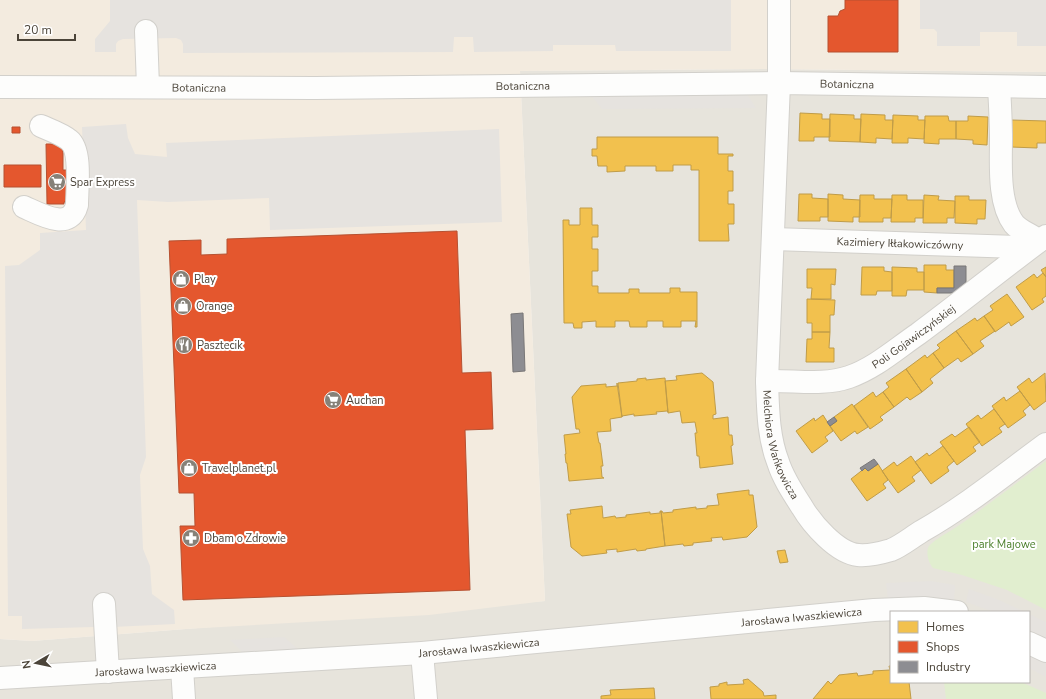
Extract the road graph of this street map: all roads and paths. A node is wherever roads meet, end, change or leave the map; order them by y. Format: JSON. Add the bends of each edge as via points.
{"nodes":[{"id":1,"x":779,"y":0,"type":"edge"},
{"id":2,"x":146,"y":31,"type":"dead end"},
{"id":3,"x":779,"y":83,"type":"junction"},
{"id":4,"x":0,"y":87,"type":"edge"},
{"id":5,"x":148,"y":87,"type":"junction"},
{"id":6,"x":999,"y":87,"type":"junction"},
{"id":7,"x":1046,"y":87,"type":"edge"},
{"id":8,"x":41,"y":126,"type":"dead end"},
{"id":9,"x":24,"y":208,"type":"dead end"},
{"id":10,"x":773,"y":239,"type":"junction"},
{"id":11,"x":1036,"y":243,"type":"edge"},
{"id":12,"x":767,"y":381,"type":"junction"},
{"id":13,"x":1046,"y":444,"type":"edge"},
{"id":14,"x":104,"y":604,"type":"dead end"},
{"id":15,"x":949,"y":611,"type":"edge"},
{"id":16,"x":1030,"y":643,"type":"edge"},
{"id":17,"x":1046,"y":651,"type":"edge"},
{"id":18,"x":422,"y":653,"type":"junction"},
{"id":19,"x":182,"y":668,"type":"junction"},
{"id":20,"x":108,"y":672,"type":"junction"},
{"id":21,"x":0,"y":678,"type":"edge"},
{"id":22,"x":184,"y":699,"type":"edge"},
{"id":23,"x":426,"y":699,"type":"edge"}],
"edges":[{"from":1,"to":3,"type":"street","name":"Melchiora Wańkowicza"},
{"from":2,"to":5,"type":"street"},
{"from":3,"to":5,"type":"street","name":"Botaniczna","via":[[316,88]]},
{"from":3,"to":6,"type":"street","name":"Botaniczna"},
{"from":3,"to":10,"type":"street","name":"Melchiora Wańkowicza"},
{"from":4,"to":5,"type":"street","name":"Botaniczna"},
{"from":6,"to":7,"type":"street","name":"Botaniczna"},
{"from":6,"to":11,"type":"street","via":[[1006,205],[1015,224],[1034,236]]},
{"from":8,"to":9,"type":"street","via":[[69,140],[75,146],[77,205],[70,218],[59,220]]},
{"from":10,"to":11,"type":"street","name":"Kazimiery Iłłakowiczówny","via":[[1019,247]]},
{"from":10,"to":12,"type":"street","name":"Melchiora Wańkowicza"},
{"from":11,"to":12,"type":"street","name":"Poli Gojawiczyńskiej","via":[[948,312],[865,370],[830,381]]},
{"from":12,"to":13,"type":"street","name":"Melchiora Wańkowicza","via":[[771,438],[778,462],[790,487],[807,516],[823,535],[840,548],[857,555],[891,550],[903,543],[970,501]]},
{"from":14,"to":20,"type":"street"},
{"from":15,"to":18,"type":"street","name":"Jarosława Iwaszkiewicza","via":[[924,608],[874,610]]},
{"from":16,"to":17,"type":"street"},
{"from":18,"to":19,"type":"street","name":"Jarosława Iwaszkiewicza"},
{"from":18,"to":23,"type":"street"},
{"from":19,"to":20,"type":"street","name":"Jarosława Iwaszkiewicza"},
{"from":19,"to":22,"type":"street"},
{"from":20,"to":21,"type":"street","name":"Jarosława Iwaszkiewicza"}]}
